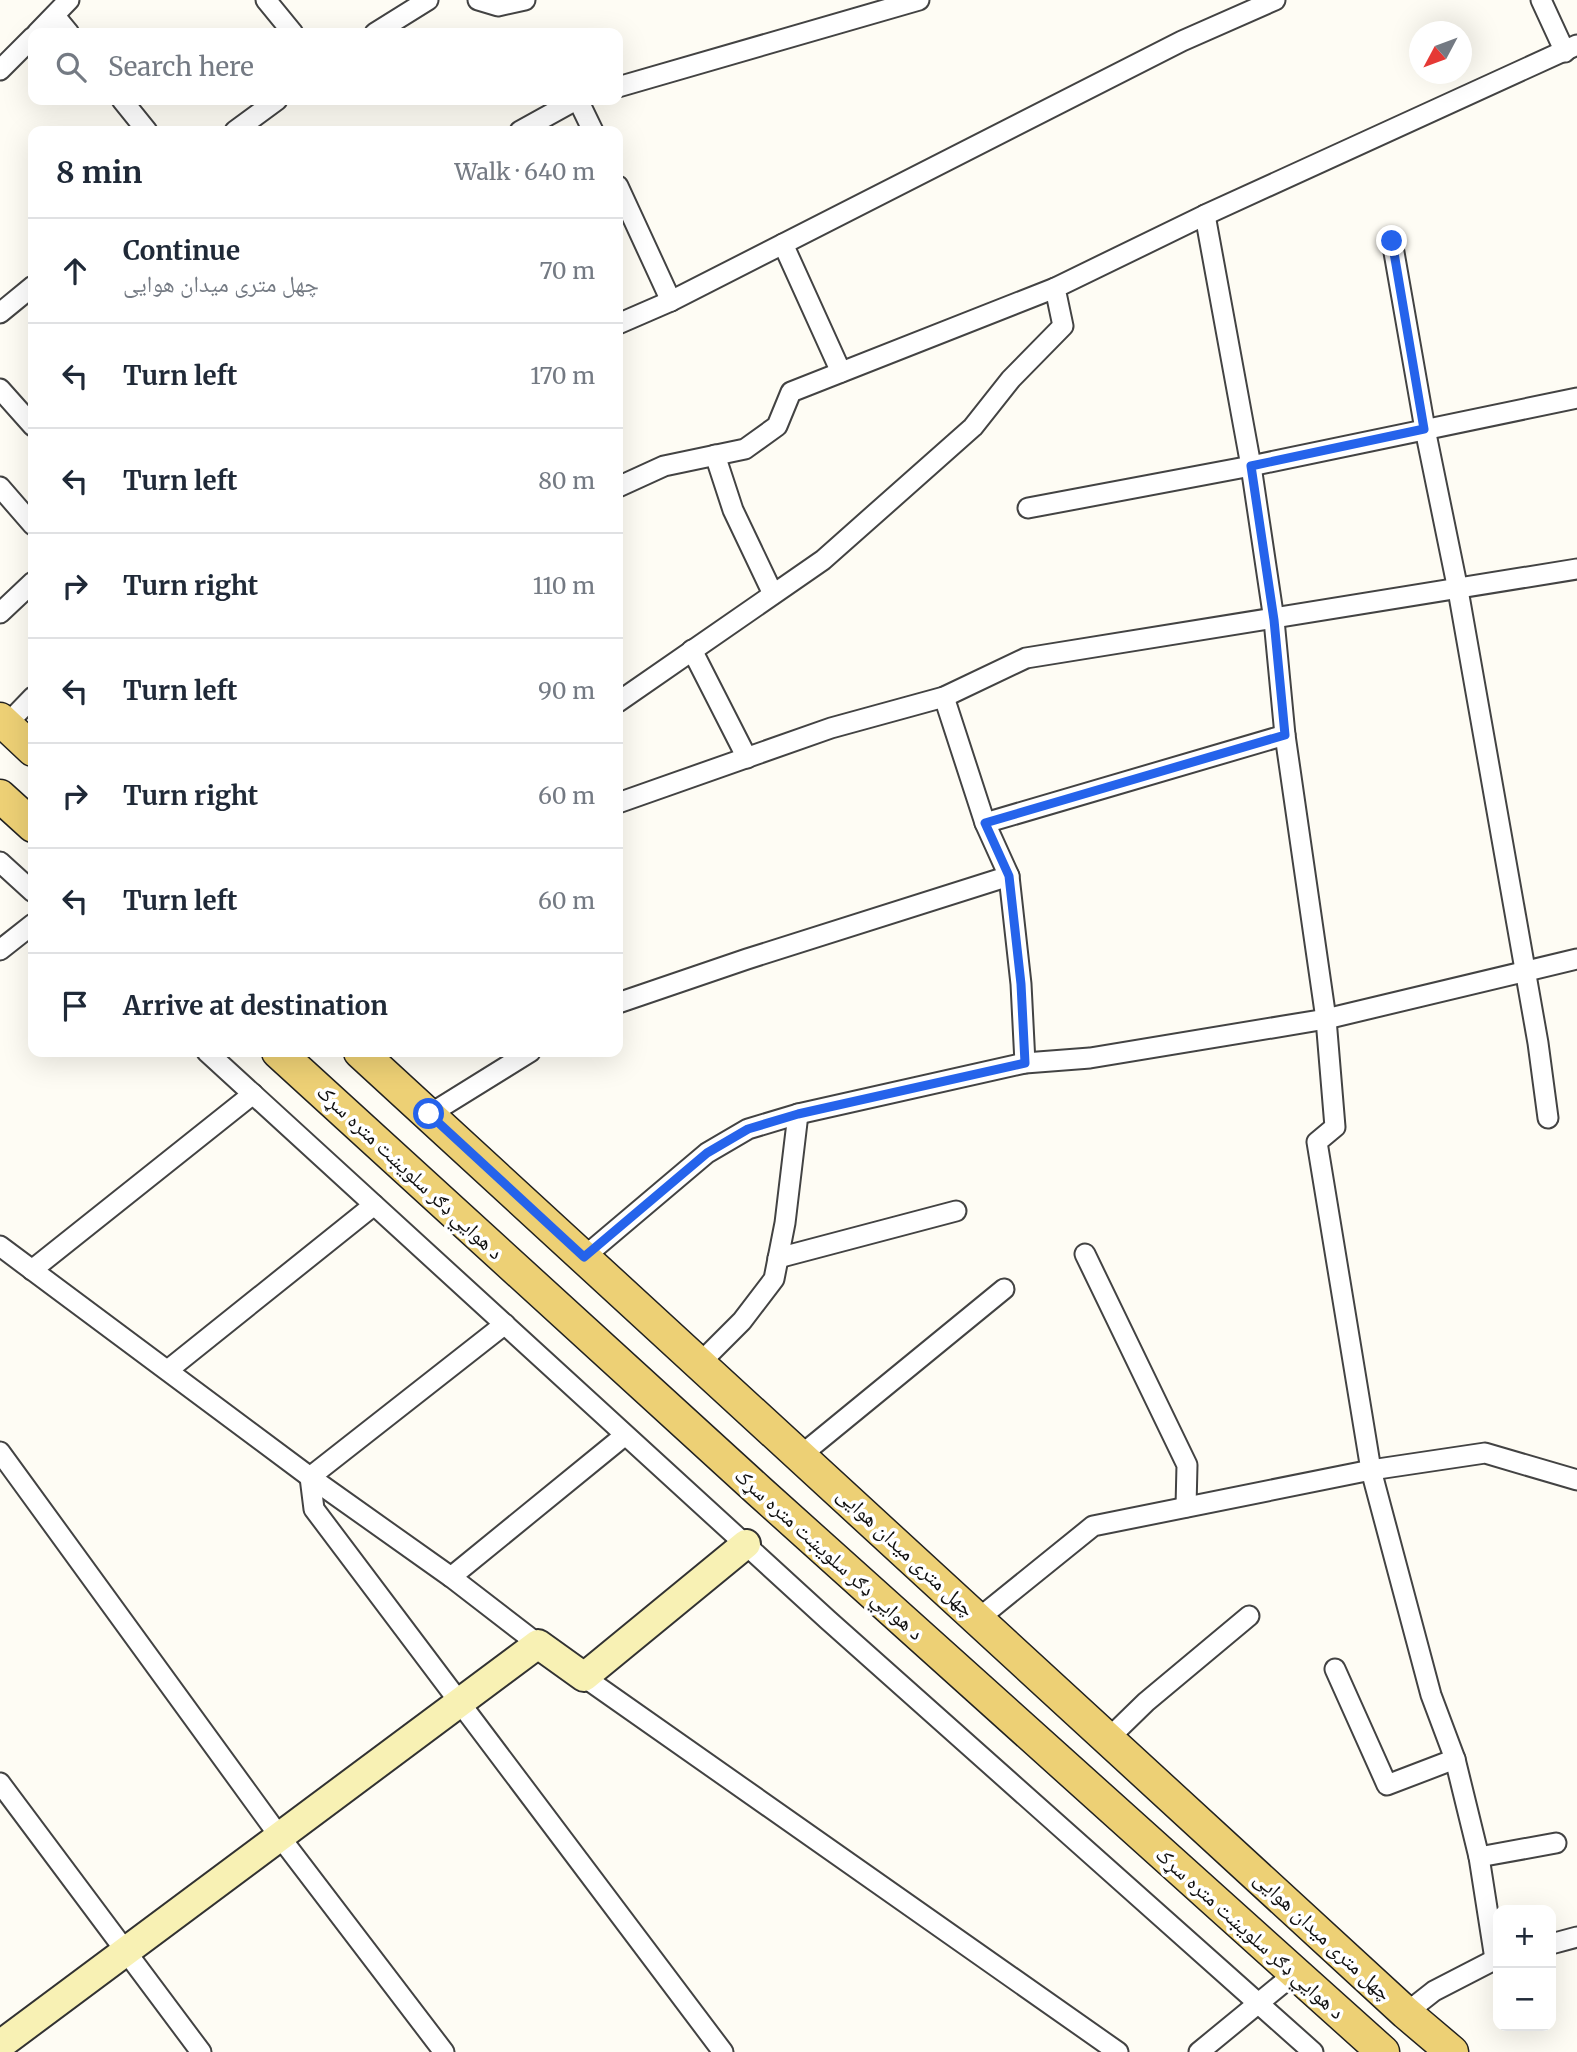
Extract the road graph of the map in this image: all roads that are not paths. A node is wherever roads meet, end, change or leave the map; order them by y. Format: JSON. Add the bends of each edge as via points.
{"nodes":[{"id":1,"x":69,"y":0,"type":"edge"},
{"id":2,"x":266,"y":0,"type":"edge"},
{"id":3,"x":478,"y":0,"type":"edge"},
{"id":4,"x":525,"y":0,"type":"edge"},
{"id":5,"x":919,"y":0,"type":"edge"},
{"id":6,"x":1275,"y":0,"type":"edge"},
{"id":7,"x":1541,"y":0,"type":"edge"},
{"id":8,"x":426,"y":1,"type":"edge"},
{"id":9,"x":55,"y":16,"type":"junction"},
{"id":10,"x":42,"y":28,"type":"edge"},
{"id":11,"x":65,"y":28,"type":"edge"},
{"id":12,"x":289,"y":28,"type":"edge"},
{"id":13,"x":383,"y":28,"type":"edge"},
{"id":14,"x":28,"y":42,"type":"edge"},
{"id":15,"x":1571,"y":49,"type":"edge"},
{"id":16,"x":0,"y":70,"type":"edge"},
{"id":17,"x":623,"y":87,"type":"edge"},
{"id":18,"x":126,"y":105,"type":"edge"},
{"id":19,"x":270,"y":105,"type":"edge"},
{"id":20,"x":568,"y":105,"type":"edge"},
{"id":21,"x":580,"y":105,"type":"edge"},
{"id":22,"x":143,"y":126,"type":"edge"},
{"id":23,"x":242,"y":126,"type":"edge"},
{"id":24,"x":529,"y":126,"type":"edge"},
{"id":25,"x":590,"y":126,"type":"edge"},
{"id":26,"x":623,"y":197,"type":"edge"},
{"id":27,"x":1205,"y":215,"type":"junction"},
{"id":28,"x":1392,"y":241,"type":"dead end"},
{"id":29,"x":783,"y":244,"type":"junction"},
{"id":30,"x":1055,"y":288,"type":"junction"},
{"id":31,"x":28,"y":290,"type":"edge"},
{"id":32,"x":671,"y":301,"type":"junction"},
{"id":33,"x":0,"y":313,"type":"edge"},
{"id":34,"x":623,"y":322,"type":"edge"},
{"id":35,"x":841,"y":372,"type":"junction"},
{"id":36,"x":0,"y":389,"type":"edge"},
{"id":37,"x":1577,"y":398,"type":"edge"},
{"id":38,"x":28,"y":420,"type":"edge"},
{"id":39,"x":1424,"y":429,"type":"junction"},
{"id":40,"x":715,"y":455,"type":"junction"},
{"id":41,"x":1251,"y":466,"type":"junction"},
{"id":42,"x":623,"y":485,"type":"edge"},
{"id":43,"x":0,"y":487,"type":"edge"},
{"id":44,"x":1028,"y":508,"type":"dead end"},
{"id":45,"x":28,"y":519,"type":"edge"},
{"id":46,"x":1577,"y":569,"type":"edge"},
{"id":47,"x":28,"y":587,"type":"edge"},
{"id":48,"x":1458,"y":590,"type":"junction"},
{"id":49,"x":773,"y":594,"type":"junction"},
{"id":50,"x":0,"y":612,"type":"edge"},
{"id":51,"x":1274,"y":620,"type":"junction"},
{"id":52,"x":692,"y":650,"type":"junction"},
{"id":53,"x":944,"y":697,"type":"junction"},
{"id":54,"x":623,"y":698,"type":"edge"},
{"id":55,"x":28,"y":701,"type":"edge"},
{"id":56,"x":3,"y":722,"type":"edge"},
{"id":57,"x":1285,"y":735,"type":"junction"},
{"id":58,"x":28,"y":745,"type":"edge"},
{"id":59,"x":747,"y":758,"type":"junction"},
{"id":60,"x":0,"y":796,"type":"edge"},
{"id":61,"x":623,"y":801,"type":"edge"},
{"id":62,"x":28,"y":821,"type":"edge"},
{"id":63,"x":985,"y":823,"type":"junction"},
{"id":64,"x":0,"y":862,"type":"edge"},
{"id":65,"x":1009,"y":876,"type":"junction"},
{"id":66,"x":28,"y":887,"type":"edge"},
{"id":67,"x":28,"y":928,"type":"edge"},
{"id":68,"x":0,"y":950,"type":"edge"},
{"id":69,"x":1577,"y":959,"type":"edge"},
{"id":70,"x":1525,"y":971,"type":"junction"},
{"id":71,"x":623,"y":1001,"type":"edge"},
{"id":72,"x":1325,"y":1019,"type":"junction"},
{"id":73,"x":212,"y":1057,"type":"edge"},
{"id":74,"x":283,"y":1057,"type":"edge"},
{"id":75,"x":366,"y":1057,"type":"edge"},
{"id":76,"x":522,"y":1057,"type":"edge"},
{"id":77,"x":1025,"y":1063,"type":"junction"},
{"id":78,"x":253,"y":1094,"type":"junction"},
{"id":79,"x":429,"y":1114,"type":"junction"},
{"id":80,"x":798,"y":1114,"type":"junction"},
{"id":81,"x":1548,"y":1118,"type":"dead end"},
{"id":82,"x":374,"y":1205,"type":"junction"},
{"id":83,"x":956,"y":1211,"type":"dead end"},
{"id":84,"x":0,"y":1246,"type":"edge"},
{"id":85,"x":1085,"y":1254,"type":"dead end"},
{"id":86,"x":584,"y":1257,"type":"junction"},
{"id":87,"x":778,"y":1258,"type":"junction"},
{"id":88,"x":32,"y":1270,"type":"junction"},
{"id":89,"x":1004,"y":1289,"type":"dead end"},
{"id":90,"x":505,"y":1324,"type":"junction"},
{"id":91,"x":700,"y":1363,"type":"junction"},
{"id":92,"x":168,"y":1370,"type":"junction"},
{"id":93,"x":624,"y":1436,"type":"junction"},
{"id":94,"x":0,"y":1452,"type":"edge"},
{"id":95,"x":800,"y":1456,"type":"junction"},
{"id":96,"x":1371,"y":1470,"type":"junction"},
{"id":97,"x":310,"y":1477,"type":"junction"},
{"id":98,"x":1577,"y":1480,"type":"edge"},
{"id":99,"x":1186,"y":1507,"type":"junction"},
{"id":100,"x":746,"y":1544,"type":"junction"},
{"id":101,"x":451,"y":1577,"type":"junction"},
{"id":102,"x":1249,"y":1616,"type":"dead end"},
{"id":103,"x":978,"y":1619,"type":"junction"},
{"id":104,"x":538,"y":1644,"type":"junction"},
{"id":105,"x":1335,"y":1669,"type":"dead end"},
{"id":106,"x":584,"y":1677,"type":"junction"},
{"id":107,"x":459,"y":1703,"type":"junction"},
{"id":108,"x":1108,"y":1739,"type":"junction"},
{"id":109,"x":1455,"y":1759,"type":"junction"},
{"id":110,"x":0,"y":1783,"type":"edge"},
{"id":111,"x":280,"y":1837,"type":"junction"},
{"id":112,"x":1556,"y":1843,"type":"dead end"},
{"id":113,"x":1479,"y":1857,"type":"junction"},
{"id":114,"x":1493,"y":1936,"type":"edge"},
{"id":115,"x":1577,"y":1937,"type":"edge"},
{"id":116,"x":1556,"y":1943,"type":"edge"},
{"id":117,"x":126,"y":1951,"type":"junction"},
{"id":118,"x":1493,"y":1961,"type":"edge"},
{"id":119,"x":1294,"y":1974,"type":"junction"},
{"id":120,"x":1259,"y":2004,"type":"junction"},
{"id":121,"x":1406,"y":2014,"type":"junction"},
{"id":122,"x":0,"y":2045,"type":"edge"},
{"id":123,"x":201,"y":2052,"type":"edge"},
{"id":124,"x":444,"y":2052,"type":"edge"},
{"id":125,"x":723,"y":2052,"type":"edge"},
{"id":126,"x":1118,"y":2052,"type":"edge"},
{"id":127,"x":1199,"y":2052,"type":"edge"},
{"id":128,"x":1313,"y":2052,"type":"edge"},
{"id":129,"x":1383,"y":2052,"type":"edge"},
{"id":130,"x":1451,"y":2052,"type":"edge"}],
"edges":[{"from":1,"to":9,"type":"street"},
{"from":2,"to":12,"type":"street"},
{"from":3,"to":4,"type":"street","via":[[498,6]]},
{"from":5,"to":17,"type":"street"},
{"from":6,"to":29,"type":"street","via":[[1182,41]]},
{"from":7,"to":15,"type":"street"},
{"from":8,"to":13,"type":"street"},
{"from":9,"to":10,"type":"street"},
{"from":9,"to":11,"type":"street"},
{"from":14,"to":16,"type":"street"},
{"from":15,"to":27,"type":"street"},
{"from":18,"to":22,"type":"street"},
{"from":19,"to":23,"type":"street"},
{"from":20,"to":24,"type":"street"},
{"from":21,"to":25,"type":"street"},
{"from":26,"to":32,"type":"street"},
{"from":27,"to":30,"type":"street"},
{"from":27,"to":41,"type":"street"},
{"from":28,"to":39,"type":"street"},
{"from":29,"to":32,"type":"street"},
{"from":29,"to":35,"type":"street"},
{"from":30,"to":35,"type":"street"},
{"from":30,"to":49,"type":"street","via":[[1063,326],[1011,379],[973,427],[822,560]]},
{"from":31,"to":33,"type":"street"},
{"from":32,"to":34,"type":"street"},
{"from":35,"to":40,"type":"street","via":[[791,392],[777,426],[745,449]]},
{"from":36,"to":38,"type":"street"},
{"from":37,"to":39,"type":"street"},
{"from":39,"to":41,"type":"street"},
{"from":39,"to":48,"type":"street"},
{"from":40,"to":42,"type":"street","via":[[664,466]]},
{"from":40,"to":49,"type":"street","via":[[733,510]]},
{"from":41,"to":44,"type":"street"},
{"from":41,"to":51,"type":"street"},
{"from":43,"to":45,"type":"street"},
{"from":46,"to":48,"type":"street"},
{"from":47,"to":50,"type":"street"},
{"from":48,"to":51,"type":"street"},
{"from":48,"to":70,"type":"street"},
{"from":49,"to":52,"type":"street"},
{"from":51,"to":53,"type":"street","via":[[1026,658]]},
{"from":51,"to":57,"type":"street"},
{"from":52,"to":54,"type":"street"},
{"from":52,"to":59,"type":"street"},
{"from":53,"to":59,"type":"street","via":[[831,728]]},
{"from":53,"to":63,"type":"street"},
{"from":55,"to":56,"type":"street"},
{"from":56,"to":58,"type":"main road"},
{"from":57,"to":63,"type":"street"},
{"from":57,"to":72,"type":"street"},
{"from":59,"to":61,"type":"street"},
{"from":60,"to":62,"type":"main road"},
{"from":63,"to":65,"type":"street"},
{"from":64,"to":66,"type":"street"},
{"from":65,"to":71,"type":"street"},
{"from":65,"to":77,"type":"street"},
{"from":67,"to":68,"type":"street"},
{"from":69,"to":70,"type":"street"},
{"from":70,"to":72,"type":"street"},
{"from":70,"to":81,"type":"street"},
{"from":72,"to":77,"type":"street","via":[[1090,1058]]},
{"from":72,"to":96,"type":"street","via":[[1335,1127],[1317,1142]]},
{"from":73,"to":78,"type":"street"},
{"from":74,"to":119,"type":"main road","name":"د هوايي ډګر سلویښت متره سړک"},
{"from":75,"to":79,"type":"main road","name":"چهل متری میدان هوایی"},
{"from":76,"to":79,"type":"street"},
{"from":77,"to":80,"type":"street"},
{"from":78,"to":82,"type":"street"},
{"from":78,"to":88,"type":"street"},
{"from":79,"to":86,"type":"main road","name":"چهل متری میدان هوایی"},
{"from":80,"to":86,"type":"street","via":[[748,1129],[707,1153]]},
{"from":80,"to":87,"type":"street"},
{"from":82,"to":90,"type":"street"},
{"from":82,"to":92,"type":"street"},
{"from":83,"to":87,"type":"street"},
{"from":84,"to":88,"type":"street"},
{"from":85,"to":99,"type":"street","via":[[1187,1465]]},
{"from":86,"to":91,"type":"main road","name":"چهل متری میدان هوایی"},
{"from":87,"to":91,"type":"street","via":[[774,1279],[742,1321]]},
{"from":88,"to":92,"type":"street"},
{"from":89,"to":95,"type":"street"},
{"from":90,"to":93,"type":"street"},
{"from":90,"to":97,"type":"street"},
{"from":91,"to":95,"type":"main road","name":"چهل متری میدان هوایی"},
{"from":92,"to":97,"type":"street"},
{"from":93,"to":100,"type":"street"},
{"from":93,"to":101,"type":"street"},
{"from":94,"to":111,"type":"street"},
{"from":95,"to":103,"type":"main road","name":"چهل متری میدان هوایی"},
{"from":96,"to":98,"type":"street","via":[[1485,1453]]},
{"from":96,"to":99,"type":"street"},
{"from":96,"to":109,"type":"street","via":[[1431,1695]]},
{"from":97,"to":101,"type":"street"},
{"from":97,"to":107,"type":"street","via":[[314,1509]]},
{"from":99,"to":103,"type":"street","via":[[1093,1526]]},
{"from":100,"to":106,"type":"street"},
{"from":100,"to":120,"type":"street"},
{"from":101,"to":104,"type":"street"},
{"from":102,"to":108,"type":"street"},
{"from":103,"to":108,"type":"main road","name":"چهل متری میدان هوایی"},
{"from":104,"to":106,"type":"street"},
{"from":104,"to":107,"type":"street"},
{"from":105,"to":109,"type":"street","via":[[1387,1785]]},
{"from":106,"to":126,"type":"street"},
{"from":107,"to":111,"type":"street"},
{"from":107,"to":125,"type":"street"},
{"from":108,"to":121,"type":"main road","name":"چهل متری میدان هوایی"},
{"from":109,"to":113,"type":"street"},
{"from":110,"to":117,"type":"street"},
{"from":111,"to":117,"type":"street"},
{"from":111,"to":124,"type":"street"},
{"from":112,"to":113,"type":"street"},
{"from":113,"to":114,"type":"street"},
{"from":115,"to":116,"type":"street"},
{"from":117,"to":122,"type":"street"},
{"from":117,"to":123,"type":"street"},
{"from":118,"to":121,"type":"street","via":[[1434,1991]]},
{"from":119,"to":120,"type":"street"},
{"from":119,"to":129,"type":"main road","name":"د هوايي ډګر سلویښت متره سړک"},
{"from":120,"to":127,"type":"street"},
{"from":120,"to":128,"type":"street"},
{"from":121,"to":130,"type":"main road","name":"چهل متری میدان هوایی"}]}
